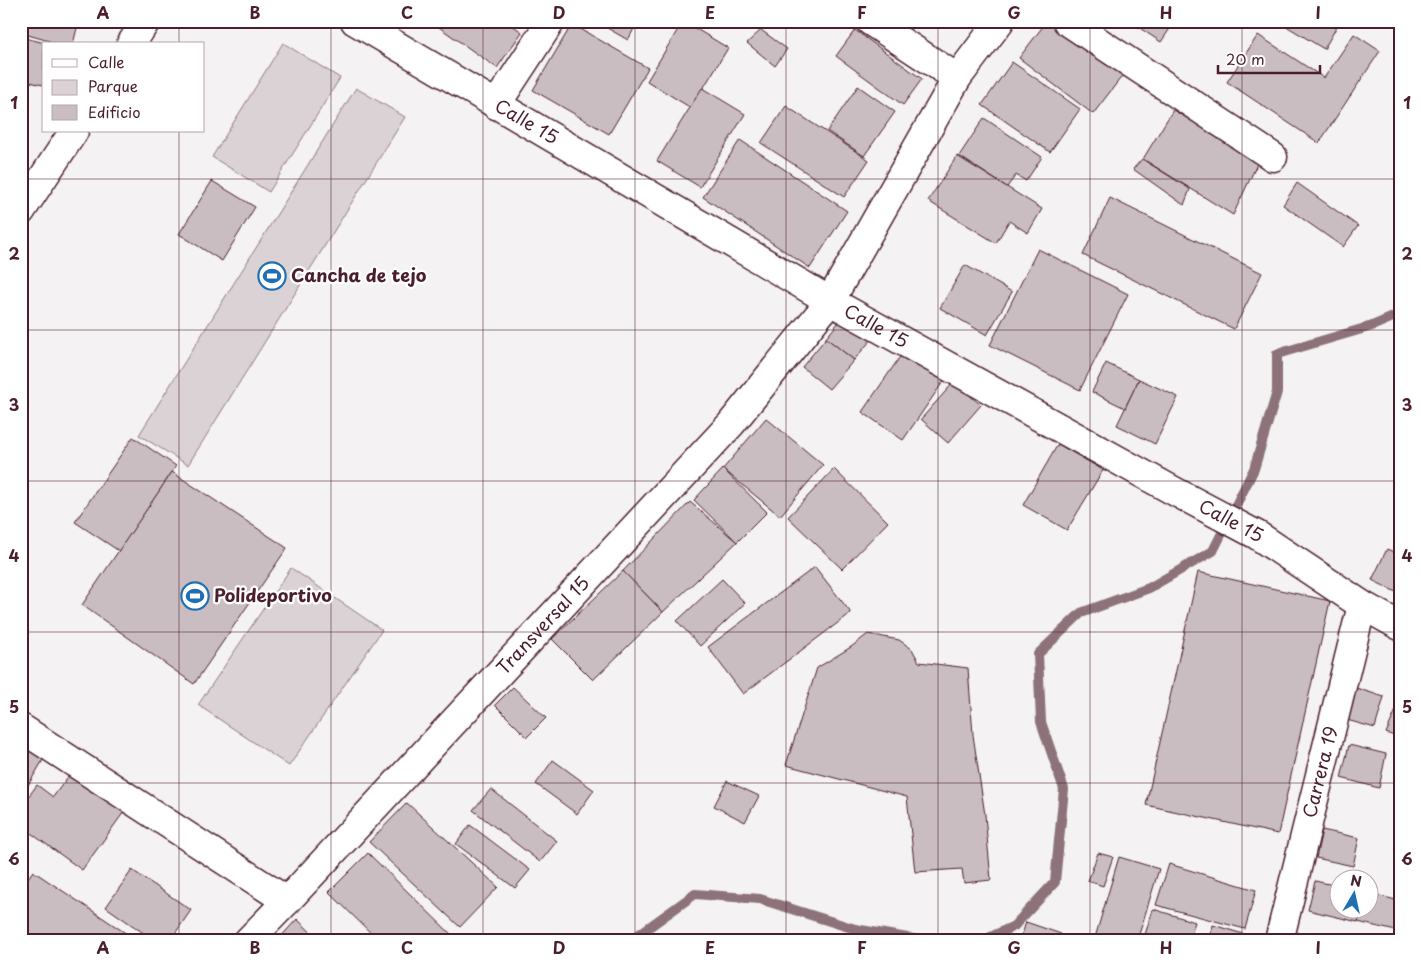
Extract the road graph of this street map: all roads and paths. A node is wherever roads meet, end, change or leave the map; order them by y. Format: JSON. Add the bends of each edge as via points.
{"nodes":[{"id":1,"x":146,"y":21,"type":"edge"},
{"id":2,"x":355,"y":21,"type":"edge"},
{"id":3,"x":551,"y":21,"type":"edge"},
{"id":4,"x":870,"y":21,"type":"edge"},
{"id":5,"x":1000,"y":21,"type":"edge"},
{"id":6,"x":1067,"y":21,"type":"edge"},
{"id":7,"x":132,"y":42,"type":"edge"},
{"id":8,"x":956,"y":78,"type":"junction"},
{"id":9,"x":496,"y":104,"type":"junction"},
{"id":10,"x":73,"y":132,"type":"edge"},
{"id":11,"x":1273,"y":157,"type":"dead end"},
{"id":12,"x":29,"y":185,"type":"edge"},
{"id":13,"x":21,"y":211,"type":"edge"},
{"id":14,"x":830,"y":301,"type":"junction"},
{"id":15,"x":1362,"y":605,"type":"junction"},
{"id":16,"x":1400,"y":626,"type":"edge"},
{"id":17,"x":21,"y":728,"type":"edge"},
{"id":18,"x":287,"y":901,"type":"junction"},
{"id":19,"x":248,"y":941,"type":"edge"},
{"id":20,"x":1279,"y":941,"type":"edge"}],
"edges":[{"from":1,"to":7,"type":"street"},
{"from":2,"to":9,"type":"street","name":"Calle 15"},
{"from":3,"to":9,"type":"street"},
{"from":4,"to":8,"type":"street"},
{"from":5,"to":8,"type":"street","name":"Transversal 15"},
{"from":6,"to":11,"type":"street"},
{"from":8,"to":14,"type":"street","name":"Transversal 15"},
{"from":9,"to":14,"type":"street","name":"Calle 15"},
{"from":10,"to":12,"type":"street"},
{"from":12,"to":13,"type":"street"},
{"from":14,"to":15,"type":"street","name":"Calle 15","via":[[1257,535]]},
{"from":14,"to":18,"type":"street","name":"Transversal 15","via":[[731,424]]},
{"from":15,"to":16,"type":"street","name":"Calle 15"},
{"from":15,"to":20,"type":"street","name":"Carrera 19"},
{"from":17,"to":18,"type":"street"},
{"from":18,"to":19,"type":"street","name":"Transversal 15"}]}
